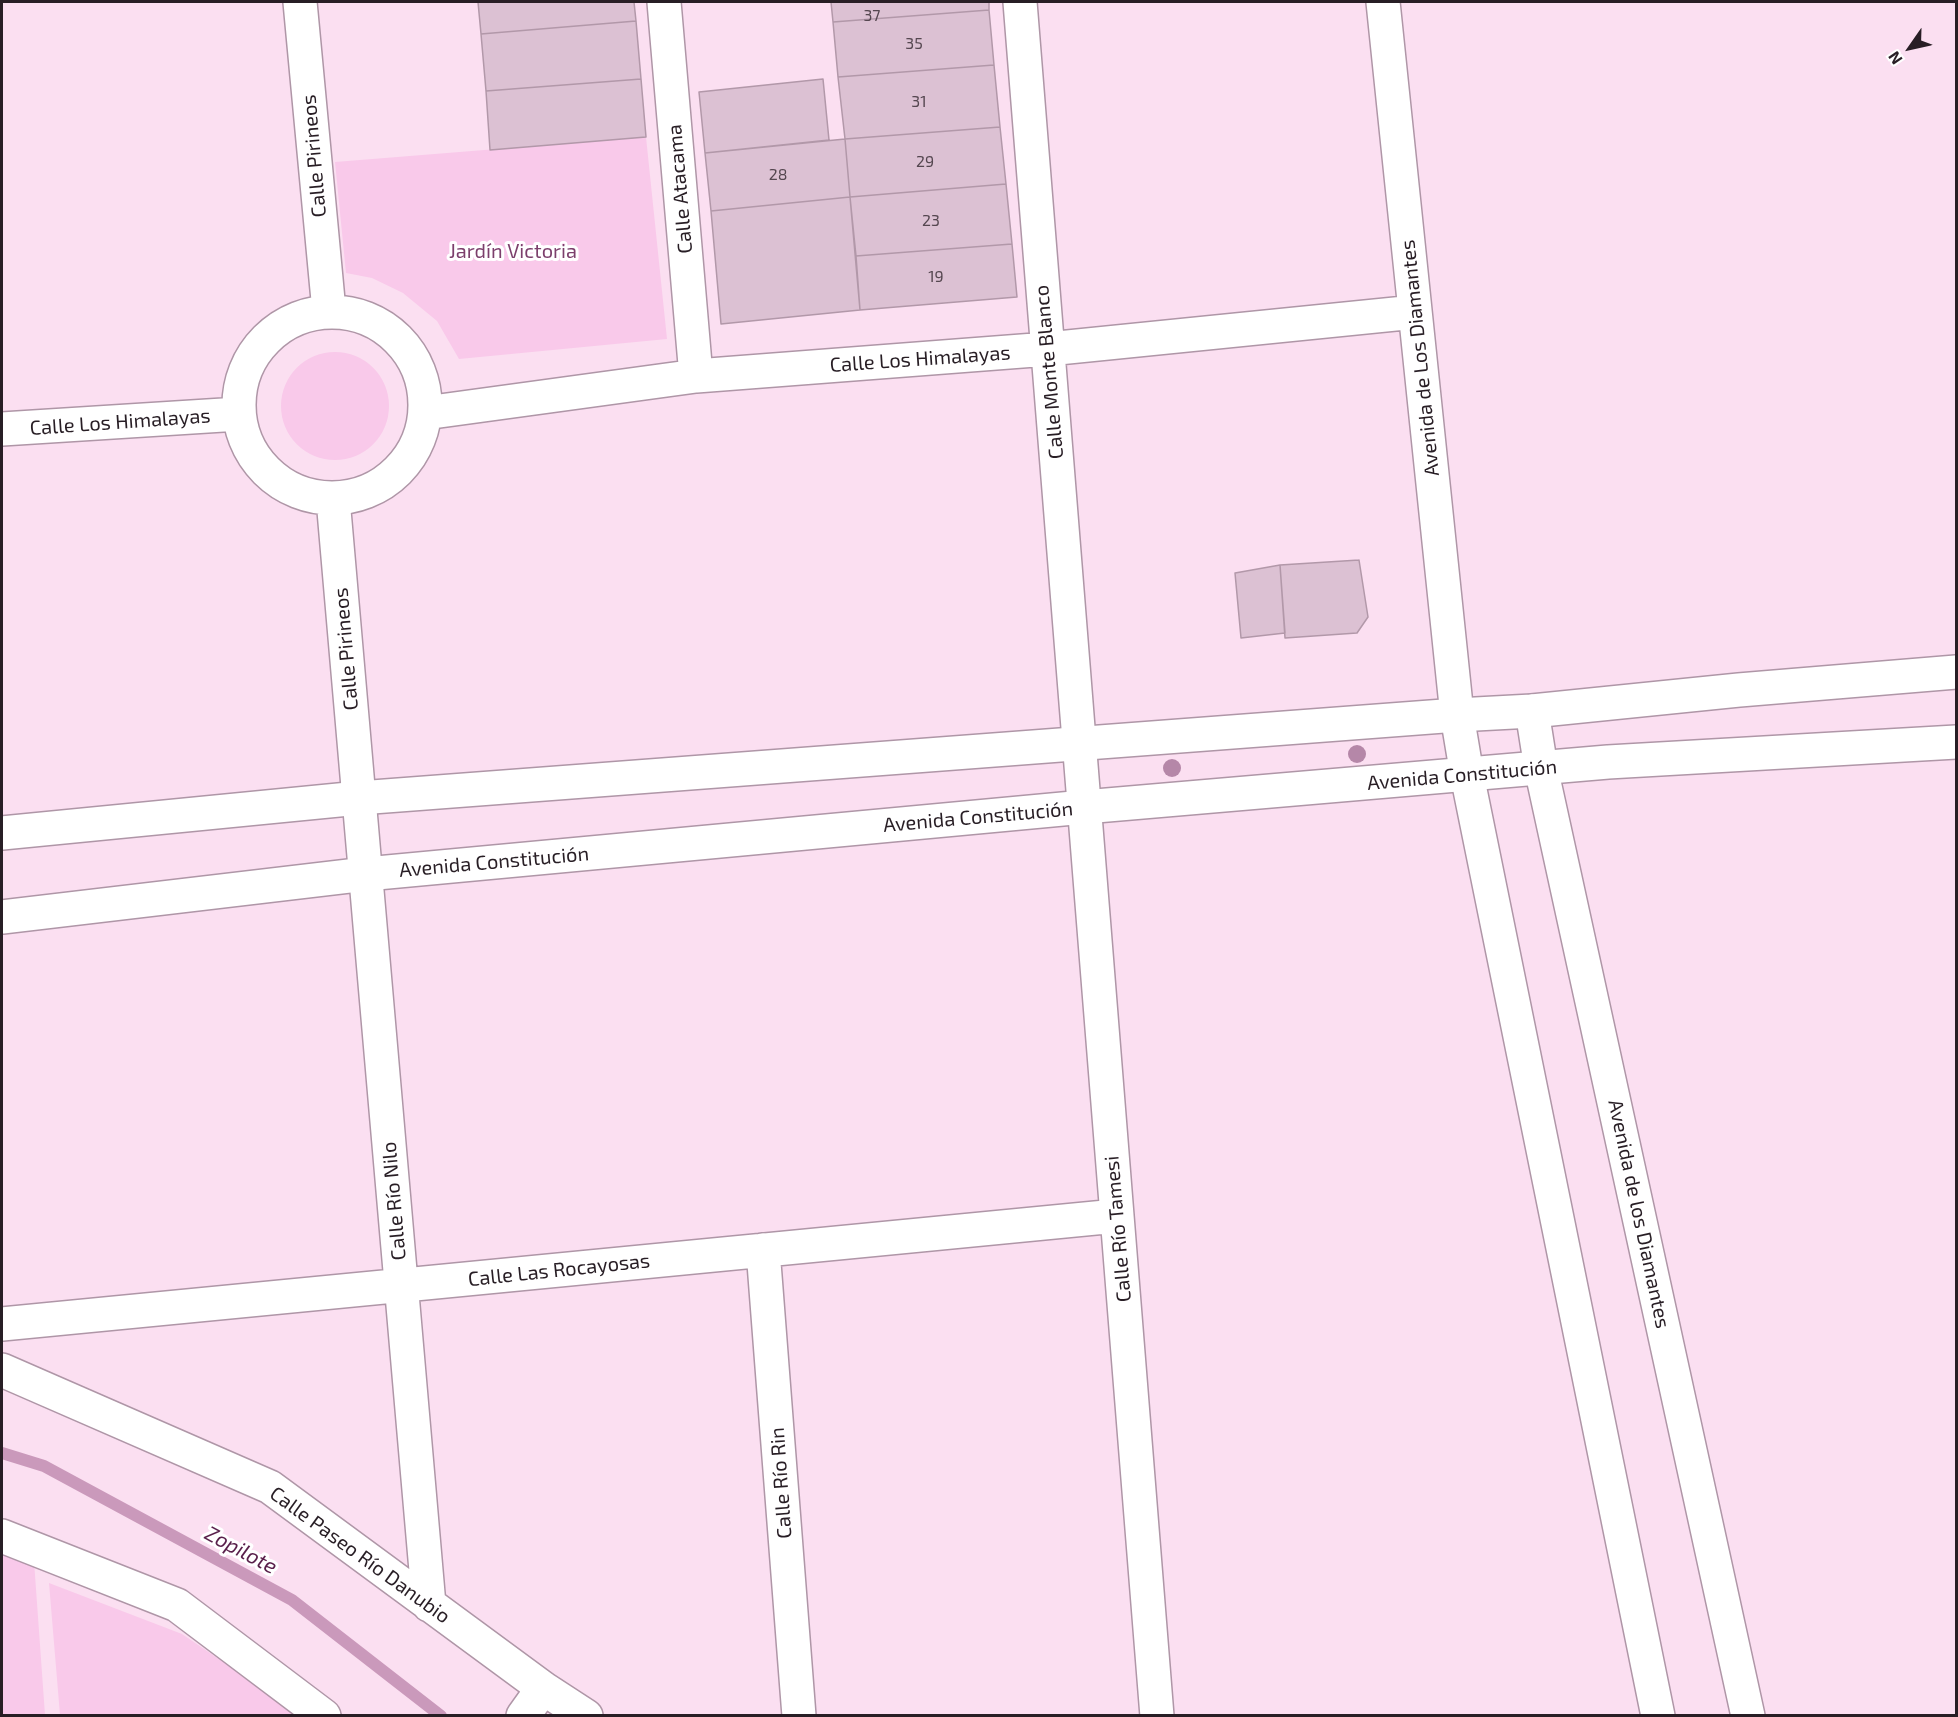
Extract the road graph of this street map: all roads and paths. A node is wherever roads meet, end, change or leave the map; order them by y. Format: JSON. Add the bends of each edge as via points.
{"nodes":[{"id":1,"x":300,"y":2,"type":"edge"},
{"id":2,"x":664,"y":2,"type":"edge"},
{"id":3,"x":1020,"y":2,"type":"edge"},
{"id":4,"x":1383,"y":2,"type":"edge"},
{"id":5,"x":329,"y":311,"type":"junction"},
{"id":6,"x":1415,"y":312,"type":"junction"},
{"id":7,"x":1048,"y":349,"type":"junction"},
{"id":8,"x":696,"y":376,"type":"junction"},
{"id":9,"x":425,"y":413,"type":"junction"},
{"id":10,"x":239,"y":414,"type":"junction"},
{"id":11,"x":2,"y":429,"type":"edge"},
{"id":12,"x":333,"y":499,"type":"junction"},
{"id":13,"x":1956,"y":672,"type":"edge"},
{"id":14,"x":1532,"y":711,"type":"junction"},
{"id":15,"x":1457,"y":715,"type":"junction"},
{"id":16,"x":1956,"y":742,"type":"edge"},
{"id":17,"x":1079,"y":743,"type":"junction"},
{"id":18,"x":1541,"y":768,"type":"junction"},
{"id":19,"x":1467,"y":775,"type":"junction"},
{"id":20,"x":359,"y":798,"type":"junction"},
{"id":21,"x":1084,"y":807,"type":"junction"},
{"id":22,"x":2,"y":833,"type":"edge"},
{"id":23,"x":366,"y":874,"type":"junction"},
{"id":24,"x":2,"y":917,"type":"edge"},
{"id":25,"x":1116,"y":1216,"type":"junction"},
{"id":26,"x":763,"y":1250,"type":"junction"},
{"id":27,"x":401,"y":1285,"type":"junction"},
{"id":28,"x":2,"y":1324,"type":"edge"},
{"id":29,"x":2,"y":1370,"type":"edge"},
{"id":30,"x":2,"y":1536,"type":"edge"},
{"id":31,"x":429,"y":1605,"type":"junction"},
{"id":32,"x":543,"y":1688,"type":"junction"},
{"id":33,"x":324,"y":1716,"type":"edge"},
{"id":34,"x":523,"y":1716,"type":"edge"},
{"id":35,"x":586,"y":1716,"type":"edge"},
{"id":36,"x":799,"y":1716,"type":"edge"},
{"id":37,"x":1157,"y":1716,"type":"edge"},
{"id":38,"x":1658,"y":1716,"type":"edge"},
{"id":39,"x":1749,"y":1716,"type":"edge"}],
"edges":[{"from":1,"to":5,"type":"street","name":"Calle Pirineos"},
{"from":2,"to":8,"type":"street","name":"Calle Atacama"},
{"from":3,"to":7,"type":"street","name":"Calle Monte Blanco"},
{"from":4,"to":6,"type":"street","name":"Avenida de Los Diamantes"},
{"from":5,"to":9,"type":"street","via":[[361,316],[389,331],[410,355],[423,385]]},
{"from":5,"to":10,"type":"street","via":[[299,317],[272,332],[252,356],[240,384]]},
{"from":6,"to":7,"type":"street","name":"Calle Los Himalayas"},
{"from":6,"to":15,"type":"street","name":"Avenida de Los Diamantes"},
{"from":7,"to":8,"type":"street","name":"Calle Los Himalayas"},
{"from":7,"to":17,"type":"street","name":"Calle Monte Blanco"},
{"from":8,"to":9,"type":"street","name":"Calle Los Himalayas"},
{"from":9,"to":12,"type":"street","via":[[418,440],[405,464],[385,483],[360,495]]},
{"from":10,"to":11,"type":"street","name":"Calle Los Himalayas"},
{"from":10,"to":12,"type":"street","via":[[245,441],[273,477],[305,495]]},
{"from":12,"to":20,"type":"street","name":"Calle Pirineos"},
{"from":13,"to":14,"type":"street"},
{"from":14,"to":15,"type":"street"},
{"from":14,"to":18,"type":"street","name":"Avenida de los Diamantes"},
{"from":15,"to":17,"type":"street"},
{"from":15,"to":19,"type":"street"},
{"from":16,"to":18,"type":"street","name":"Avenida Constitución"},
{"from":17,"to":20,"type":"street"},
{"from":17,"to":21,"type":"street","name":"Calle Río Tamesi"},
{"from":18,"to":19,"type":"street","name":"Avenida Constitución"},
{"from":18,"to":39,"type":"street","name":"Avenida de los Diamantes"},
{"from":19,"to":21,"type":"street","name":"Avenida Constitución"},
{"from":19,"to":38,"type":"street"},
{"from":20,"to":22,"type":"street"},
{"from":20,"to":23,"type":"street","name":"Calle Río Nilo"},
{"from":21,"to":23,"type":"street","name":"Avenida Constitución"},
{"from":21,"to":25,"type":"street","name":"Calle Río Tamesi"},
{"from":23,"to":24,"type":"street","name":"Avenida Constitución"},
{"from":23,"to":27,"type":"street","name":"Calle Río Nilo"},
{"from":25,"to":26,"type":"street","name":"Calle Las Rocayosas"},
{"from":25,"to":37,"type":"street","name":"Calle Río Tamesi"},
{"from":26,"to":27,"type":"street","name":"Calle Las Rocayosas"},
{"from":26,"to":36,"type":"street","name":"Calle Río Rin"},
{"from":27,"to":28,"type":"street","name":"Calle Las Rocayosas"},
{"from":27,"to":31,"type":"street","name":"Calle Río Nilo"},
{"from":29,"to":31,"type":"street","name":"Calle Paseo Río Danubio","via":[[270,1488]]},
{"from":30,"to":33,"type":"street","via":[[177,1605]]},
{"from":31,"to":32,"type":"street","name":"Calle Paseo Río Danubio"},
{"from":32,"to":34,"type":"street"},
{"from":32,"to":35,"type":"street","name":"Calle Paseo Río Danubio"}]}
